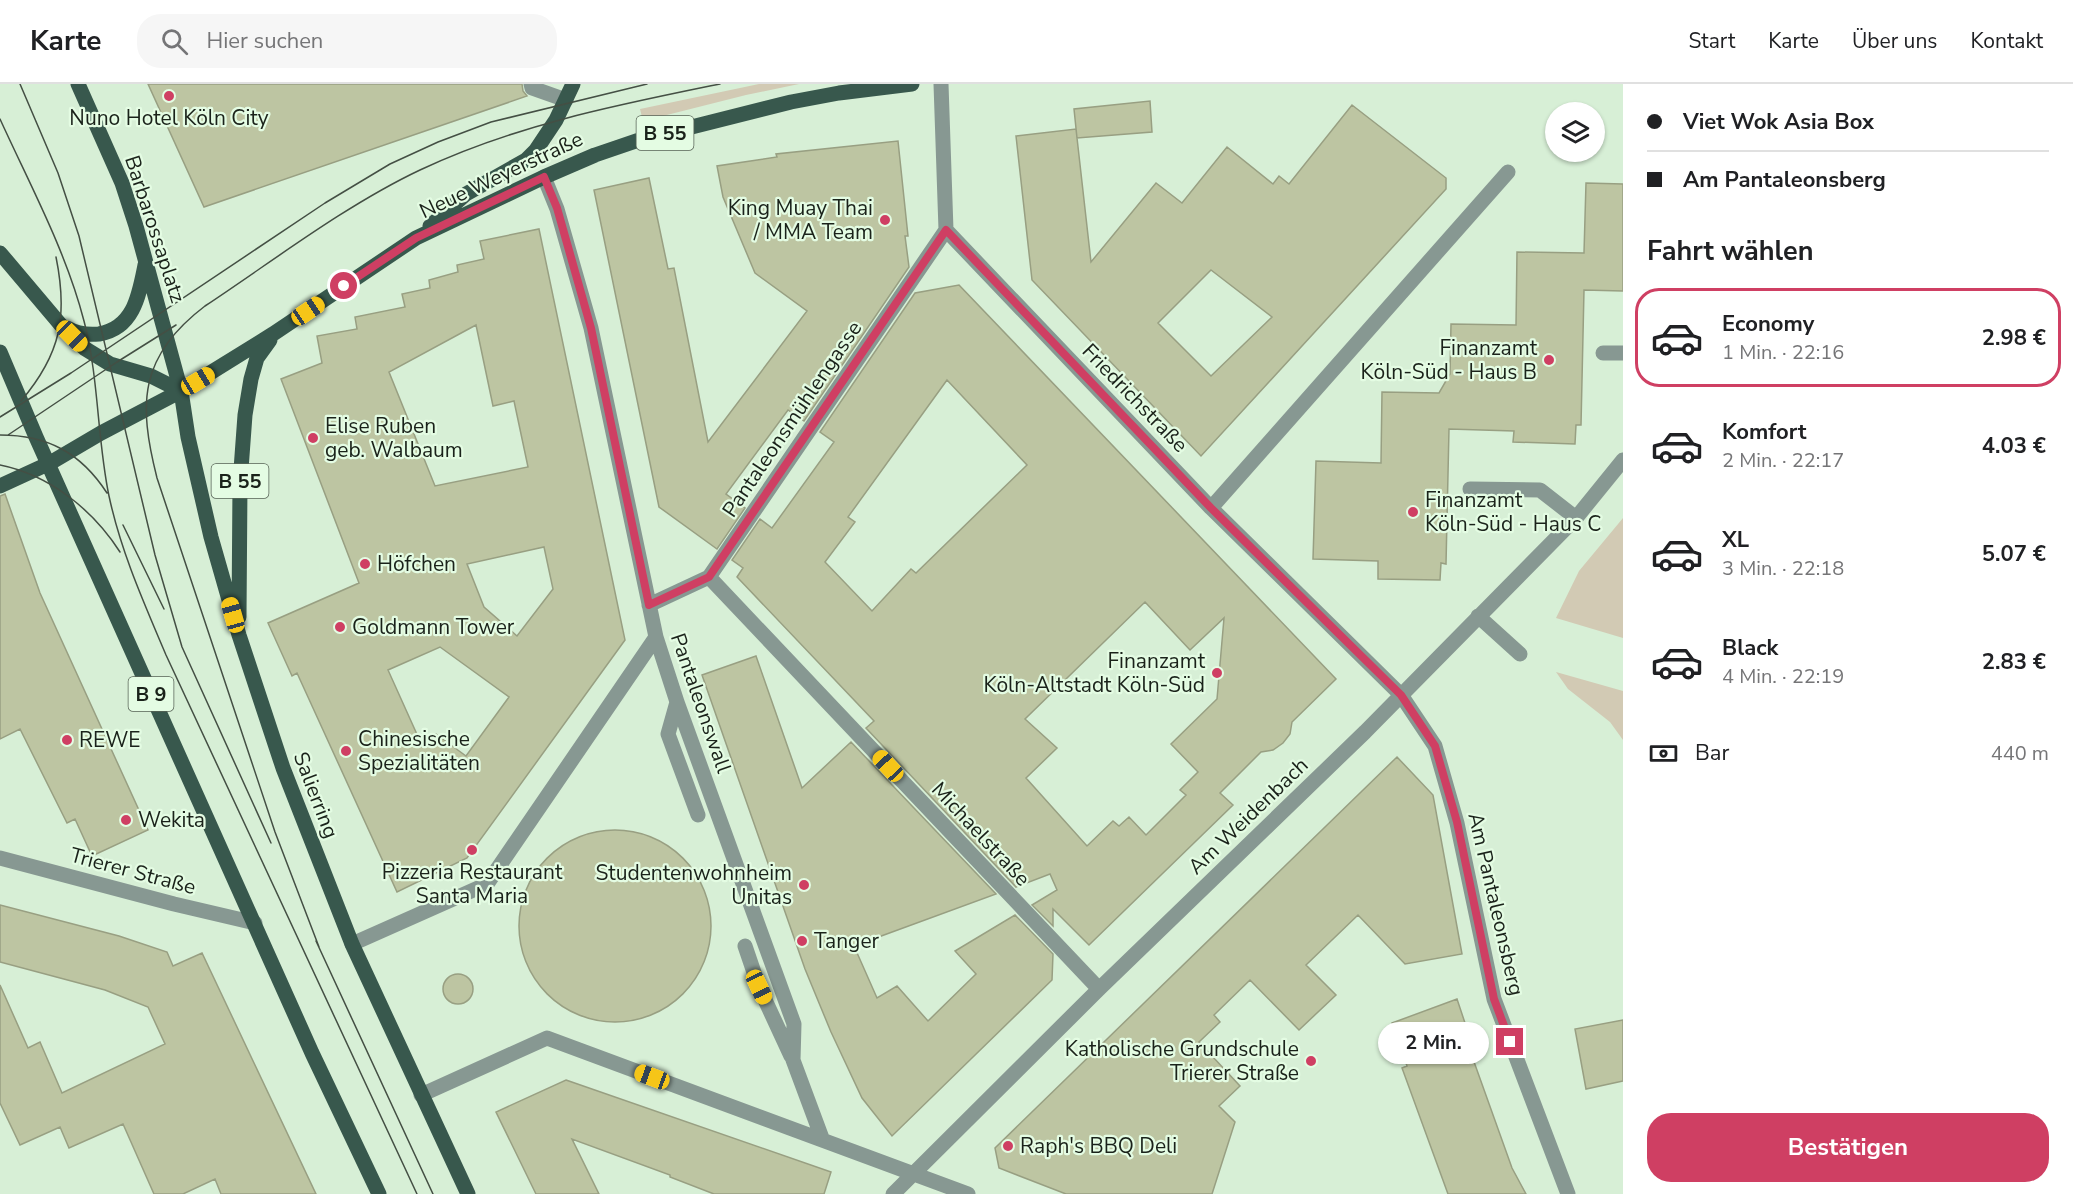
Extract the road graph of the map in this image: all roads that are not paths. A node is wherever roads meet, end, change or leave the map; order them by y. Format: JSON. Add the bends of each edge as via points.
{"nodes":[{"id":1,"x":78,"y":84,"type":"edge"},
{"id":2,"x":531,"y":84,"type":"edge"},
{"id":3,"x":573,"y":84,"type":"edge"},
{"id":4,"x":912,"y":84,"type":"edge"},
{"id":5,"x":941,"y":84,"type":"edge"},
{"id":6,"x":566,"y":100,"type":"junction"},
{"id":7,"x":1508,"y":172,"type":"dead end"},
{"id":8,"x":544,"y":177,"type":"junction"},
{"id":9,"x":946,"y":230,"type":"junction"},
{"id":10,"x":416,"y":238,"type":"junction"},
{"id":11,"x":0,"y":253,"type":"edge"},
{"id":12,"x":145,"y":262,"type":"junction"},
{"id":13,"x":60,"y":324,"type":"junction"},
{"id":14,"x":273,"y":334,"type":"junction"},
{"id":15,"x":0,"y":352,"type":"edge"},
{"id":16,"x":1603,"y":353,"type":"dead end"},
{"id":17,"x":1623,"y":353,"type":"edge"},
{"id":18,"x":181,"y":391,"type":"junction"},
{"id":19,"x":1623,"y":460,"type":"edge"},
{"id":20,"x":50,"y":464,"type":"junction"},
{"id":21,"x":0,"y":486,"type":"edge"},
{"id":22,"x":1470,"y":489,"type":"dead end"},
{"id":23,"x":1211,"y":508,"type":"junction"},
{"id":24,"x":1576,"y":518,"type":"junction"},
{"id":25,"x":709,"y":577,"type":"junction"},
{"id":26,"x":649,"y":605,"type":"junction"},
{"id":27,"x":1478,"y":616,"type":"junction"},
{"id":28,"x":239,"y":635,"type":"junction"},
{"id":29,"x":656,"y":637,"type":"junction"},
{"id":30,"x":1520,"y":654,"type":"dead end"},
{"id":31,"x":1401,"y":695,"type":"junction"},
{"id":32,"x":677,"y":702,"type":"junction"},
{"id":33,"x":698,"y":815,"type":"dead end"},
{"id":34,"x":0,"y":858,"type":"edge"},
{"id":35,"x":255,"y":923,"type":"junction"},
{"id":36,"x":352,"y":944,"type":"junction"},
{"id":37,"x":745,"y":946,"type":"dead end"},
{"id":38,"x":1099,"y":988,"type":"junction"},
{"id":39,"x":793,"y":1060,"type":"junction"},
{"id":40,"x":421,"y":1095,"type":"junction"},
{"id":41,"x":822,"y":1138,"type":"junction"},
{"id":42,"x":913,"y":1174,"type":"junction"},
{"id":43,"x":379,"y":1194,"type":"edge"},
{"id":44,"x":468,"y":1194,"type":"edge"},
{"id":45,"x":893,"y":1194,"type":"edge"},
{"id":46,"x":968,"y":1194,"type":"edge"},
{"id":47,"x":1568,"y":1194,"type":"edge"}],
"edges":[{"from":1,"to":12,"type":"main road","name":"Barbarossaplatz","via":[[122,183]]},
{"from":2,"to":6,"type":"street","via":[[532,88]]},
{"from":3,"to":6,"type":"main road"},
{"from":4,"to":8,"type":"main road","name":"Neue Weyerstraße","number":"B 55","via":[[791,102],[636,141]]},
{"from":5,"to":9,"type":"street"},
{"from":6,"to":10,"type":"main road","via":[[545,137],[525,160],[466,194]]},
{"from":7,"to":23,"type":"street"},
{"from":8,"to":10,"type":"main road","name":"Neue Weyerstraße","number":"B 55"},
{"from":8,"to":26,"type":"street","name":"Pantaleonswall","via":[[557,208],[591,328]]},
{"from":9,"to":23,"type":"street","name":"Friedrichstraße"},
{"from":9,"to":25,"type":"street","name":"Pantaleonsmühlengasse"},
{"from":10,"to":14,"type":"main road","name":"Neue Weyerstraße","number":"B 55"},
{"from":11,"to":13,"type":"main road"},
{"from":12,"to":13,"type":"main road","via":[[139,293],[130,315],[119,328],[80,334]]},
{"from":12,"to":18,"type":"main road","name":"Barbarossaplatz"},
{"from":13,"to":18,"type":"main road","via":[[84,348],[110,364],[151,376]]},
{"from":14,"to":18,"type":"main road","name":"Neue Weyerstraße","number":"B 55"},
{"from":14,"to":28,"type":"main road","number":"B 55","via":[[257,358],[246,415],[240,483]]},
{"from":15,"to":20,"type":"main road","number":"B 9"},
{"from":16,"to":17,"type":"street"},
{"from":18,"to":20,"type":"main road"},
{"from":18,"to":28,"type":"main road","name":"Salierring","via":[[211,537]]},
{"from":19,"to":24,"type":"street","name":"Am Weidenbach"},
{"from":20,"to":21,"type":"main road"},
{"from":20,"to":35,"type":"main road","number":"B 9"},
{"from":22,"to":24,"type":"street","via":[[1539,490]]},
{"from":23,"to":31,"type":"street","name":"Friedrichstraße"},
{"from":24,"to":27,"type":"street","name":"Am Weidenbach"},
{"from":25,"to":26,"type":"street"},
{"from":25,"to":38,"type":"street","name":"Michaelstraße"},
{"from":26,"to":29,"type":"street","name":"Pantaleonswall"},
{"from":27,"to":30,"type":"street"},
{"from":27,"to":31,"type":"street","name":"Am Weidenbach"},
{"from":28,"to":36,"type":"main road","name":"Salierring","via":[[283,768]]},
{"from":29,"to":32,"type":"street","name":"Pantaleonswall"},
{"from":29,"to":36,"type":"street","via":[[487,884]]},
{"from":31,"to":38,"type":"street","name":"Am Weidenbach"},
{"from":31,"to":47,"type":"street","name":"Am Pantaleonsberg","via":[[1435,746],[1457,822],[1494,999]]},
{"from":32,"to":33,"type":"street","via":[[668,734]]},
{"from":32,"to":39,"type":"street","name":"Pantaleonswall","via":[[794,1024]]},
{"from":34,"to":35,"type":"street","name":"Trierer Straße"},
{"from":35,"to":43,"type":"main road","number":"B 9"},
{"from":36,"to":40,"type":"main road","name":"Salierring"},
{"from":37,"to":39,"type":"street","via":[[759,987]]},
{"from":38,"to":42,"type":"street","name":"Am Weidenbach"},
{"from":39,"to":41,"type":"street","name":"Pantaleonswall"},
{"from":40,"to":41,"type":"street","via":[[547,1038]]},
{"from":40,"to":44,"type":"main road","name":"Salierring"},
{"from":41,"to":42,"type":"street"},
{"from":42,"to":45,"type":"street","name":"Am Weidenbach"},
{"from":42,"to":46,"type":"street"}]}
